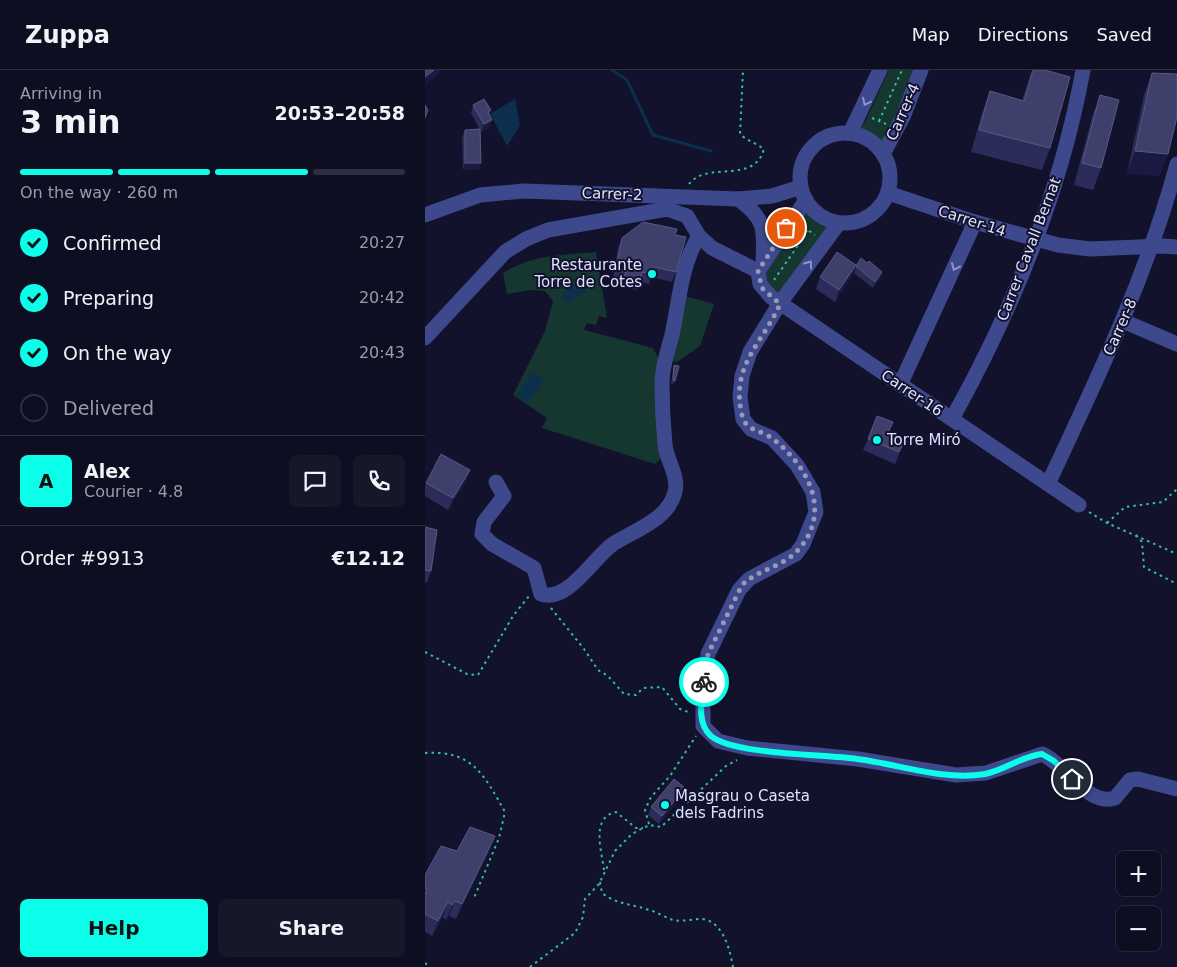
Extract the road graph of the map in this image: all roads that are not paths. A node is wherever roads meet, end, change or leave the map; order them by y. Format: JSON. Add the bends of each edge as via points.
{"nodes":[{"id":1,"x":880,"y":70,"type":"edge"},
{"id":2,"x":921,"y":70,"type":"edge"},
{"id":3,"x":1083,"y":70,"type":"edge"},
{"id":4,"x":850,"y":133,"type":"junction"},
{"id":5,"x":883,"y":154,"type":"junction"},
{"id":6,"x":1177,"y":164,"type":"edge"},
{"id":7,"x":888,"y":193,"type":"junction"},
{"id":8,"x":804,"y":194,"type":"junction"},
{"id":9,"x":738,"y":199,"type":"junction"},
{"id":10,"x":425,"y":215,"type":"edge"},
{"id":11,"x":975,"y":222,"type":"junction"},
{"id":12,"x":839,"y":223,"type":"junction"},
{"id":13,"x":699,"y":236,"type":"junction"},
{"id":14,"x":1035,"y":240,"type":"junction"},
{"id":15,"x":1150,"y":246,"type":"junction"},
{"id":16,"x":1177,"y":247,"type":"edge"},
{"id":17,"x":760,"y":266,"type":"junction"},
{"id":18,"x":780,"y":304,"type":"junction"},
{"id":19,"x":1123,"y":320,"type":"junction"},
{"id":20,"x":425,"y":338,"type":"edge"},
{"id":21,"x":1177,"y":344,"type":"edge"},
{"id":22,"x":900,"y":385,"type":"junction"},
{"id":23,"x":952,"y":419,"type":"junction"},
{"id":24,"x":496,"y":482,"type":"dead end"},
{"id":25,"x":1048,"y":484,"type":"junction"},
{"id":26,"x":1079,"y":505,"type":"road end"},
{"id":27,"x":1177,"y":789,"type":"edge"}],
"edges":[{"from":1,"to":4,"type":"street","one_way":true},
{"from":2,"to":5,"type":"street","name":"Carrer-4","via":[[897,130]]},
{"from":3,"to":14,"type":"street","name":"Carrer Cavall Bernat","via":[[1065,153]]},
{"from":4,"to":5,"type":"street","via":[[870,140]]},
{"from":4,"to":8,"type":"street","via":[[823,139],[812,148],[801,173]]},
{"from":5,"to":7,"type":"street","via":[[890,179]]},
{"from":6,"to":15,"type":"street","name":"Carrer-8"},
{"from":7,"to":11,"type":"street","name":"Carrer-14"},
{"from":7,"to":12,"type":"street","via":[[869,216],[855,222]]},
{"from":8,"to":9,"type":"street","name":"Carrer-2"},
{"from":8,"to":12,"type":"street","via":[[815,211]]},
{"from":8,"to":17,"type":"street"},
{"from":9,"to":10,"type":"street","name":"Carrer-2","via":[[523,191],[480,195]]},
{"from":9,"to":17,"type":"street","via":[[759,219],[764,232]]},
{"from":11,"to":14,"type":"street","name":"Carrer-14"},
{"from":11,"to":22,"type":"street","one_way":true},
{"from":18,"to":12,"type":"street","one_way":true},
{"from":13,"to":17,"type":"street","via":[[717,251]]},
{"from":13,"to":20,"type":"street","via":[[687,216],[663,209],[548,230],[505,252]]},
{"from":13,"to":24,"type":"street","via":[[689,257],[662,382],[665,445],[676,481],[672,500],[659,516],[613,545],[557,595],[549,596],[541,594],[535,568],[492,544],[482,534],[484,522],[503,496]]},
{"from":14,"to":15,"type":"street","name":"Carrer-14","via":[[1082,249]]},
{"from":14,"to":23,"type":"street","name":"Carrer Cavall Bernat","via":[[985,356]]},
{"from":15,"to":16,"type":"street","name":"Carrer-14"},
{"from":15,"to":19,"type":"street","name":"Carrer-8"},
{"from":17,"to":18,"type":"street","name":"Carrer-16","via":[[760,284]]},
{"from":18,"to":22,"type":"street","name":"Carrer-16"},
{"from":18,"to":27,"type":"street","via":[[746,361],[740,383],[741,414],[748,426],[772,438],[797,465],[813,492],[816,512],[803,544],[795,554],[749,579],[739,590],[708,654],[703,720],[718,741],[757,750],[858,759],[956,775],[986,774],[1042,754],[1085,789],[1105,800],[1115,798],[1130,780],[1137,778]]},
{"from":19,"to":21,"type":"street"},
{"from":19,"to":25,"type":"street","name":"Carrer-8"},
{"from":22,"to":23,"type":"street","name":"Carrer-16"},
{"from":23,"to":25,"type":"street","name":"Carrer-16"},
{"from":25,"to":26,"type":"street","name":"Carrer-16"}]}
